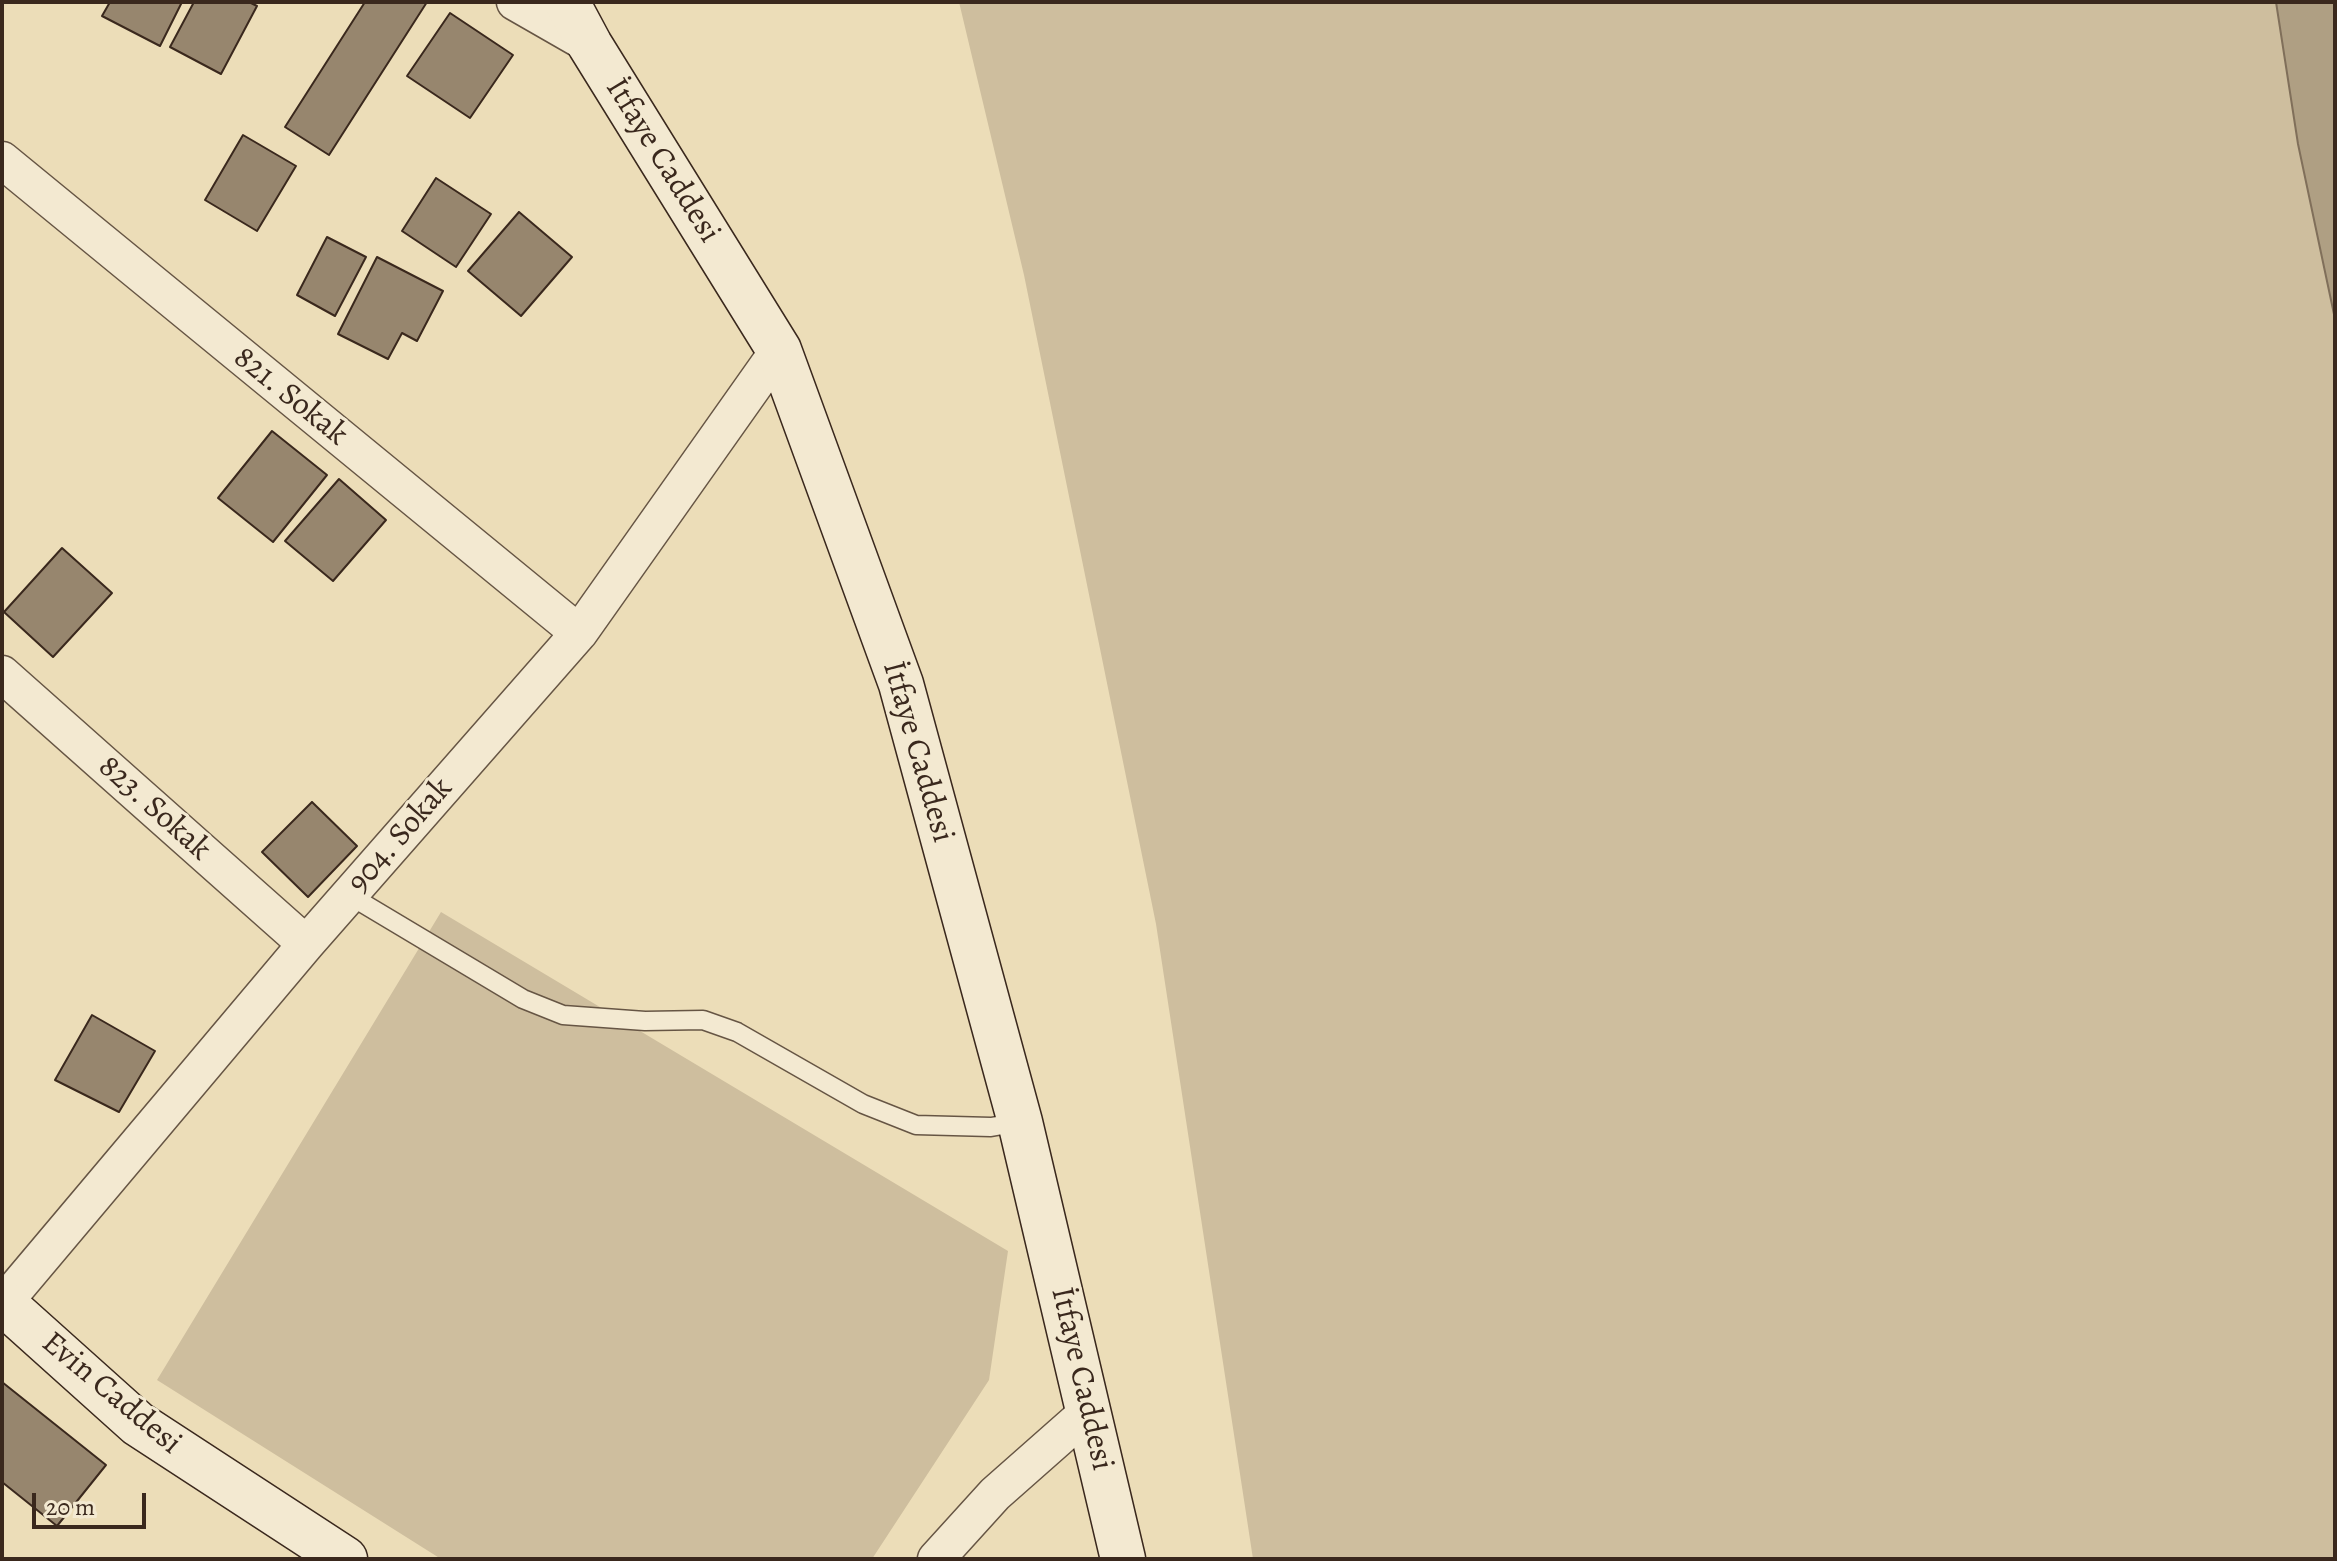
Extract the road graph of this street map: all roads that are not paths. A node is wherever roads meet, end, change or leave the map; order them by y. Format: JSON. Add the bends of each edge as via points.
{"nodes":[{"id":1,"x":515,"y":2,"type":"edge"},
{"id":2,"x":567,"y":2,"type":"edge"},
{"id":3,"x":590,"y":45,"type":"junction"},
{"id":4,"x":2,"y":160,"type":"edge"},
{"id":5,"x":779,"y":350,"type":"junction"},
{"id":6,"x":579,"y":633,"type":"junction"},
{"id":7,"x":2,"y":674,"type":"edge"},
{"id":8,"x":349,"y":895,"type":"junction"},
{"id":9,"x":306,"y":944,"type":"junction"},
{"id":10,"x":1020,"y":1122,"type":"junction"},
{"id":11,"x":3,"y":1303,"type":"edge"},
{"id":12,"x":1089,"y":1411,"type":"junction"},
{"id":13,"x":345,"y":1559,"type":"edge"},
{"id":14,"x":936,"y":1559,"type":"edge"},
{"id":15,"x":1123,"y":1559,"type":"edge"}],
"edges":[{"from":1,"to":3,"type":"street"},
{"from":2,"to":3,"type":"street","name":"İtfaye Caddesi"},
{"from":3,"to":5,"type":"street","name":"İtfaye Caddesi"},
{"from":4,"to":6,"type":"street","name":"821. Sokak"},
{"from":5,"to":6,"type":"street","name":"904. Sokak"},
{"from":5,"to":10,"type":"street","name":"İtfaye Caddesi","via":[[901,684]]},
{"from":6,"to":8,"type":"street","name":"904. Sokak"},
{"from":7,"to":9,"type":"street","name":"823. Sokak"},
{"from":8,"to":9,"type":"street","name":"904. Sokak"},
{"from":8,"to":10,"type":"lane","via":[[523,999],[563,1015],[703,1020],[737,1032],[863,1104],[916,1125],[991,1127]]},
{"from":9,"to":11,"type":"street","name":"904. Sokak"},
{"from":10,"to":12,"type":"street","name":"İtfaye Caddesi"},
{"from":11,"to":13,"type":"street","name":"Evin Caddesi","via":[[138,1424]]},
{"from":12,"to":14,"type":"street","via":[[995,1494]]},
{"from":12,"to":15,"type":"street","name":"İtfaye Caddesi"}]}
